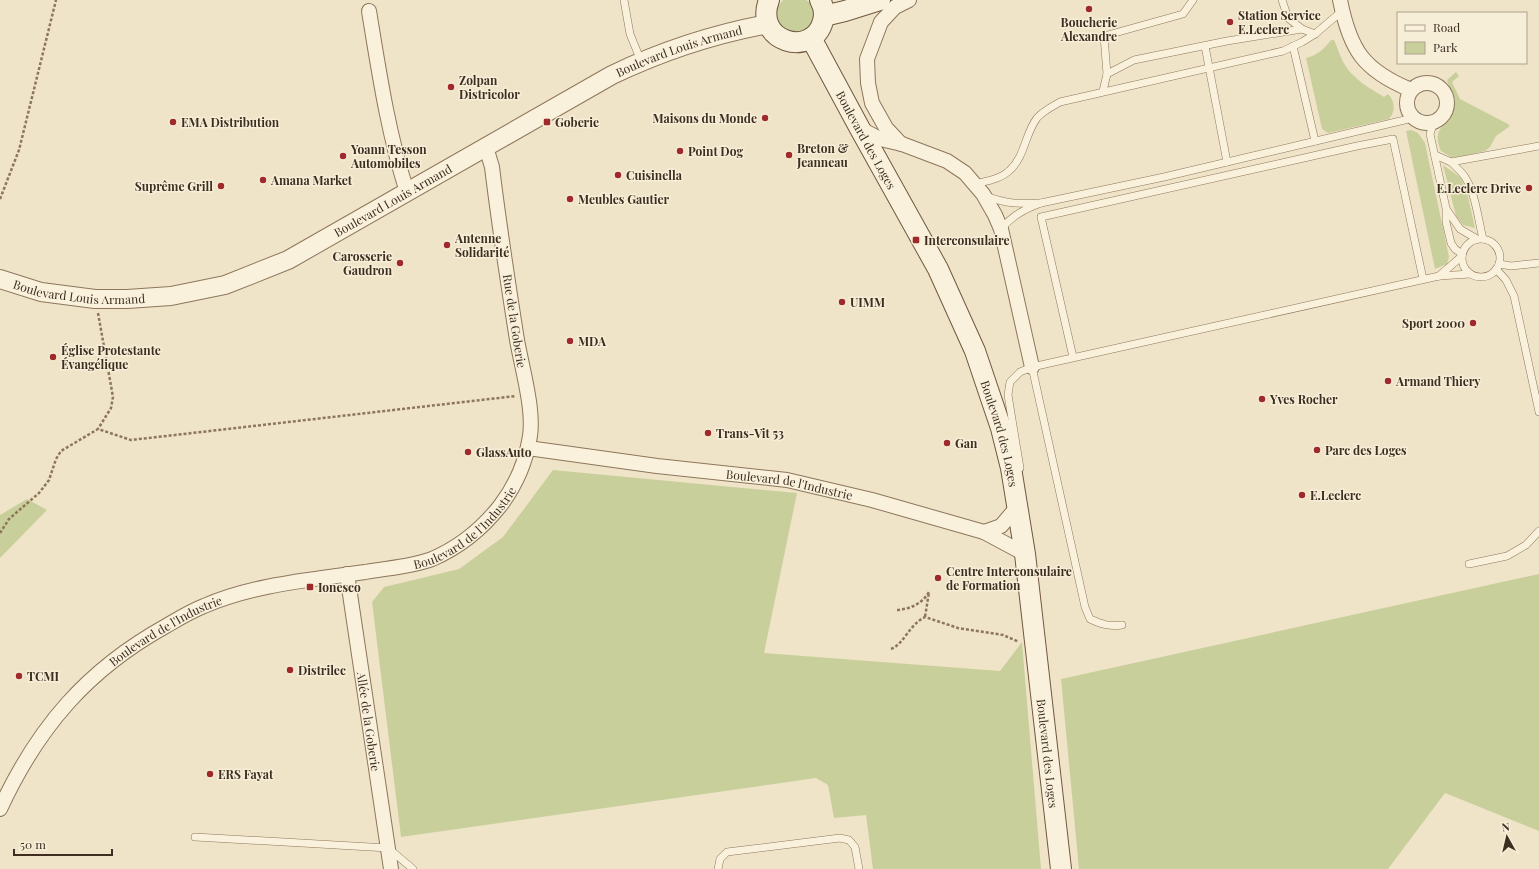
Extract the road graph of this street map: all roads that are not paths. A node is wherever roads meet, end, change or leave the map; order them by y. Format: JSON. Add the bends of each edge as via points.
{"nodes":[{"id":1,"x":624,"y":0,"type":"edge"},
{"id":2,"x":769,"y":0,"type":"edge"},
{"id":3,"x":880,"y":0,"type":"edge"},
{"id":4,"x":908,"y":0,"type":"edge"},
{"id":5,"x":1193,"y":0,"type":"edge"},
{"id":6,"x":1282,"y":0,"type":"edge"},
{"id":7,"x":1341,"y":6,"type":"edge"},
{"id":8,"x":822,"y":8,"type":"edge"},
{"id":9,"x":369,"y":11,"type":"dead end"},
{"id":10,"x":768,"y":24,"type":"junction"},
{"id":11,"x":1302,"y":29,"type":"junction"},
{"id":12,"x":1315,"y":34,"type":"junction"},
{"id":13,"x":811,"y":38,"type":"junction"},
{"id":14,"x":1205,"y":46,"type":"junction"},
{"id":15,"x":1293,"y":46,"type":"junction"},
{"id":16,"x":641,"y":61,"type":"junction"},
{"id":17,"x":1209,"y":68,"type":"junction"},
{"id":18,"x":1107,"y":74,"type":"junction"},
{"id":19,"x":1411,"y":90,"type":"junction"},
{"id":20,"x":1103,"y":92,"type":"junction"},
{"id":21,"x":1414,"y":118,"type":"junction"},
{"id":22,"x":1434,"y":122,"type":"junction"},
{"id":23,"x":858,"y":127,"type":"junction"},
{"id":24,"x":1315,"y":142,"type":"junction"},
{"id":25,"x":902,"y":144,"type":"junction"},
{"id":26,"x":1539,"y":146,"type":"edge"},
{"id":27,"x":486,"y":147,"type":"junction"},
{"id":28,"x":1435,"y":155,"type":"junction"},
{"id":29,"x":1227,"y":162,"type":"junction"},
{"id":30,"x":1450,"y":162,"type":"junction"},
{"id":31,"x":979,"y":189,"type":"junction"},
{"id":32,"x":407,"y":192,"type":"junction"},
{"id":33,"x":1041,"y":203,"type":"junction"},
{"id":34,"x":1446,"y":208,"type":"junction"},
{"id":35,"x":1001,"y":229,"type":"junction"},
{"id":36,"x":1480,"y":239,"type":"junction"},
{"id":37,"x":1462,"y":255,"type":"junction"},
{"id":38,"x":1539,"y":263,"type":"edge"},
{"id":39,"x":1497,"y":266,"type":"junction"},
{"id":40,"x":1470,"y":274,"type":"junction"},
{"id":41,"x":1439,"y":276,"type":"junction"},
{"id":42,"x":0,"y":279,"type":"edge"},
{"id":43,"x":1424,"y":279,"type":"junction"},
{"id":44,"x":1073,"y":357,"type":"junction"},
{"id":45,"x":1032,"y":367,"type":"junction"},
{"id":46,"x":1539,"y":412,"type":"edge"},
{"id":47,"x":528,"y":448,"type":"junction"},
{"id":48,"x":1022,"y":478,"type":"dead end"},
{"id":49,"x":1021,"y":504,"type":"junction"},
{"id":50,"x":1539,"y":531,"type":"edge"},
{"id":51,"x":984,"y":532,"type":"junction"},
{"id":52,"x":1025,"y":554,"type":"junction"},
{"id":53,"x":1469,"y":564,"type":"dead end"},
{"id":54,"x":347,"y":574,"type":"junction"},
{"id":55,"x":1122,"y":625,"type":"dead end"},
{"id":56,"x":0,"y":809,"type":"edge"},
{"id":57,"x":194,"y":837,"type":"dead end"},
{"id":58,"x":388,"y":848,"type":"junction"},
{"id":59,"x":391,"y":869,"type":"edge"},
{"id":60,"x":413,"y":869,"type":"edge"},
{"id":61,"x":718,"y":869,"type":"edge"},
{"id":62,"x":859,"y":869,"type":"edge"},
{"id":63,"x":1062,"y":869,"type":"edge"}],
"edges":[{"from":1,"to":16,"type":"lane","via":[[630,34]]},
{"from":2,"to":10,"type":"main road","via":[[766,8]]},
{"from":3,"to":8,"type":"main road","via":[[846,11]]},
{"from":4,"to":25,"type":"street","via":[[896,7],[881,22],[867,59],[872,103],[886,128]]},
{"from":5,"to":18,"type":"lane","via":[[1182,14],[1104,36]]},
{"from":6,"to":11,"type":"lane","via":[[1288,18]]},
{"from":7,"to":12,"type":"lane"},
{"from":7,"to":19,"type":"street","via":[[1351,41],[1368,67]]},
{"from":8,"to":13,"type":"main road","via":[[822,24]]},
{"from":9,"to":32,"type":"street","via":[[385,108]]},
{"from":10,"to":13,"type":"main road","via":[[778,38],[786,41],[799,42]]},
{"from":10,"to":16,"type":"street","name":"Boulevard Louis Armand","via":[[739,29]]},
{"from":11,"to":12,"type":"lane"},
{"from":11,"to":14,"type":"lane"},
{"from":12,"to":15,"type":"lane"},
{"from":13,"to":23,"type":"main road","name":"Boulevard des Loges"},
{"from":14,"to":17,"type":"lane"},
{"from":14,"to":18,"type":"lane","via":[[1134,60]]},
{"from":15,"to":17,"type":"lane","via":[[1262,57]]},
{"from":15,"to":24,"type":"lane"},
{"from":16,"to":27,"type":"street","name":"Boulevard Louis Armand"},
{"from":17,"to":20,"type":"lane"},
{"from":17,"to":29,"type":"lane"},
{"from":18,"to":20,"type":"lane"},
{"from":19,"to":21,"type":"street","via":[[1406,99],[1406,107]]},
{"from":19,"to":22,"type":"street","via":[[1426,83],[1442,90],[1447,103],[1445,111]]},
{"from":20,"to":31,"type":"lane","via":[[1071,99],[1049,109],[1037,118],[1021,155],[1009,171]]},
{"from":21,"to":22,"type":"street","via":[[1421,122]]},
{"from":21,"to":24,"type":"lane"},
{"from":22,"to":28,"type":"lane","via":[[1430,134]]},
{"from":23,"to":25,"type":"street","via":[[880,139]]},
{"from":23,"to":49,"type":"main road","name":"Boulevard des Loges","via":[[938,270],[975,351],[1001,428]]},
{"from":24,"to":29,"type":"lane"},
{"from":25,"to":31,"type":"street","via":[[947,161],[965,173]]},
{"from":26,"to":30,"type":"lane"},
{"from":27,"to":32,"type":"street","name":"Boulevard Louis Armand"},
{"from":27,"to":47,"type":"street","name":"Rue de la Goberie","via":[[492,167],[530,413]]},
{"from":28,"to":30,"type":"lane"},
{"from":28,"to":34,"type":"lane"},
{"from":29,"to":33,"type":"lane"},
{"from":30,"to":36,"type":"lane","via":[[1467,181]]},
{"from":31,"to":33,"type":"lane","via":[[997,200],[1015,204]]},
{"from":31,"to":35,"type":"street"},
{"from":32,"to":42,"type":"street","name":"Boulevard Louis Armand","via":[[288,260],[225,285],[171,296],[95,299],[41,292]]},
{"from":33,"to":35,"type":"lane","via":[[1021,211]]},
{"from":34,"to":36,"type":"lane","via":[[1460,229]]},
{"from":34,"to":37,"type":"lane","via":[[1451,243]]},
{"from":35,"to":45,"type":"street"},
{"from":36,"to":37,"type":"lane","via":[[1467,244]]},
{"from":36,"to":39,"type":"lane","via":[[1488,240],[1497,248],[1500,258]]},
{"from":37,"to":40,"type":"lane","via":[[1464,266]]},
{"from":37,"to":41,"type":"lane"},
{"from":38,"to":39,"type":"lane"},
{"from":39,"to":40,"type":"lane","via":[[1487,276]]},
{"from":39,"to":46,"type":"lane","via":[[1514,296]]},
{"from":40,"to":41,"type":"lane"},
{"from":41,"to":43,"type":"lane"},
{"from":43,"to":44,"type":"lane"},
{"from":43,"to":44,"type":"lane","via":[[1393,138],[1041,217]]},
{"from":44,"to":45,"type":"lane"},
{"from":45,"to":48,"type":"lane","via":[[1020,372],[1010,382],[1008,395]]},
{"from":45,"to":55,"type":"lane","via":[[1085,608],[1090,619],[1102,625]]},
{"from":47,"to":51,"type":"street","name":"Boulevard de l'Industrie","via":[[656,466],[787,480],[872,500]]},
{"from":47,"to":54,"type":"street","name":"Boulevard de l'Industrie","via":[[514,486],[490,519],[476,533],[429,560]]},
{"from":49,"to":51,"type":"street","via":[[1001,526]]},
{"from":49,"to":52,"type":"main road","name":"Boulevard des Loges"},
{"from":50,"to":53,"type":"lane","via":[[1526,546],[1507,556]]},
{"from":51,"to":52,"type":"street","name":"Boulevard de l'Industrie"},
{"from":52,"to":63,"type":"main road","name":"Boulevard des Loges"},
{"from":54,"to":56,"type":"street","name":"Boulevard de l'Industrie","via":[[283,583],[218,600],[189,613],[135,644],[101,669],[62,708],[33,749]]},
{"from":54,"to":58,"type":"street","name":"Allée de la Goberie"},
{"from":57,"to":58,"type":"lane"},
{"from":58,"to":59,"type":"street","name":"Allée de la Goberie"},
{"from":58,"to":60,"type":"lane"},
{"from":61,"to":62,"type":"lane","via":[[720,859],[727,852],[840,838],[849,840],[855,847]]}]}
